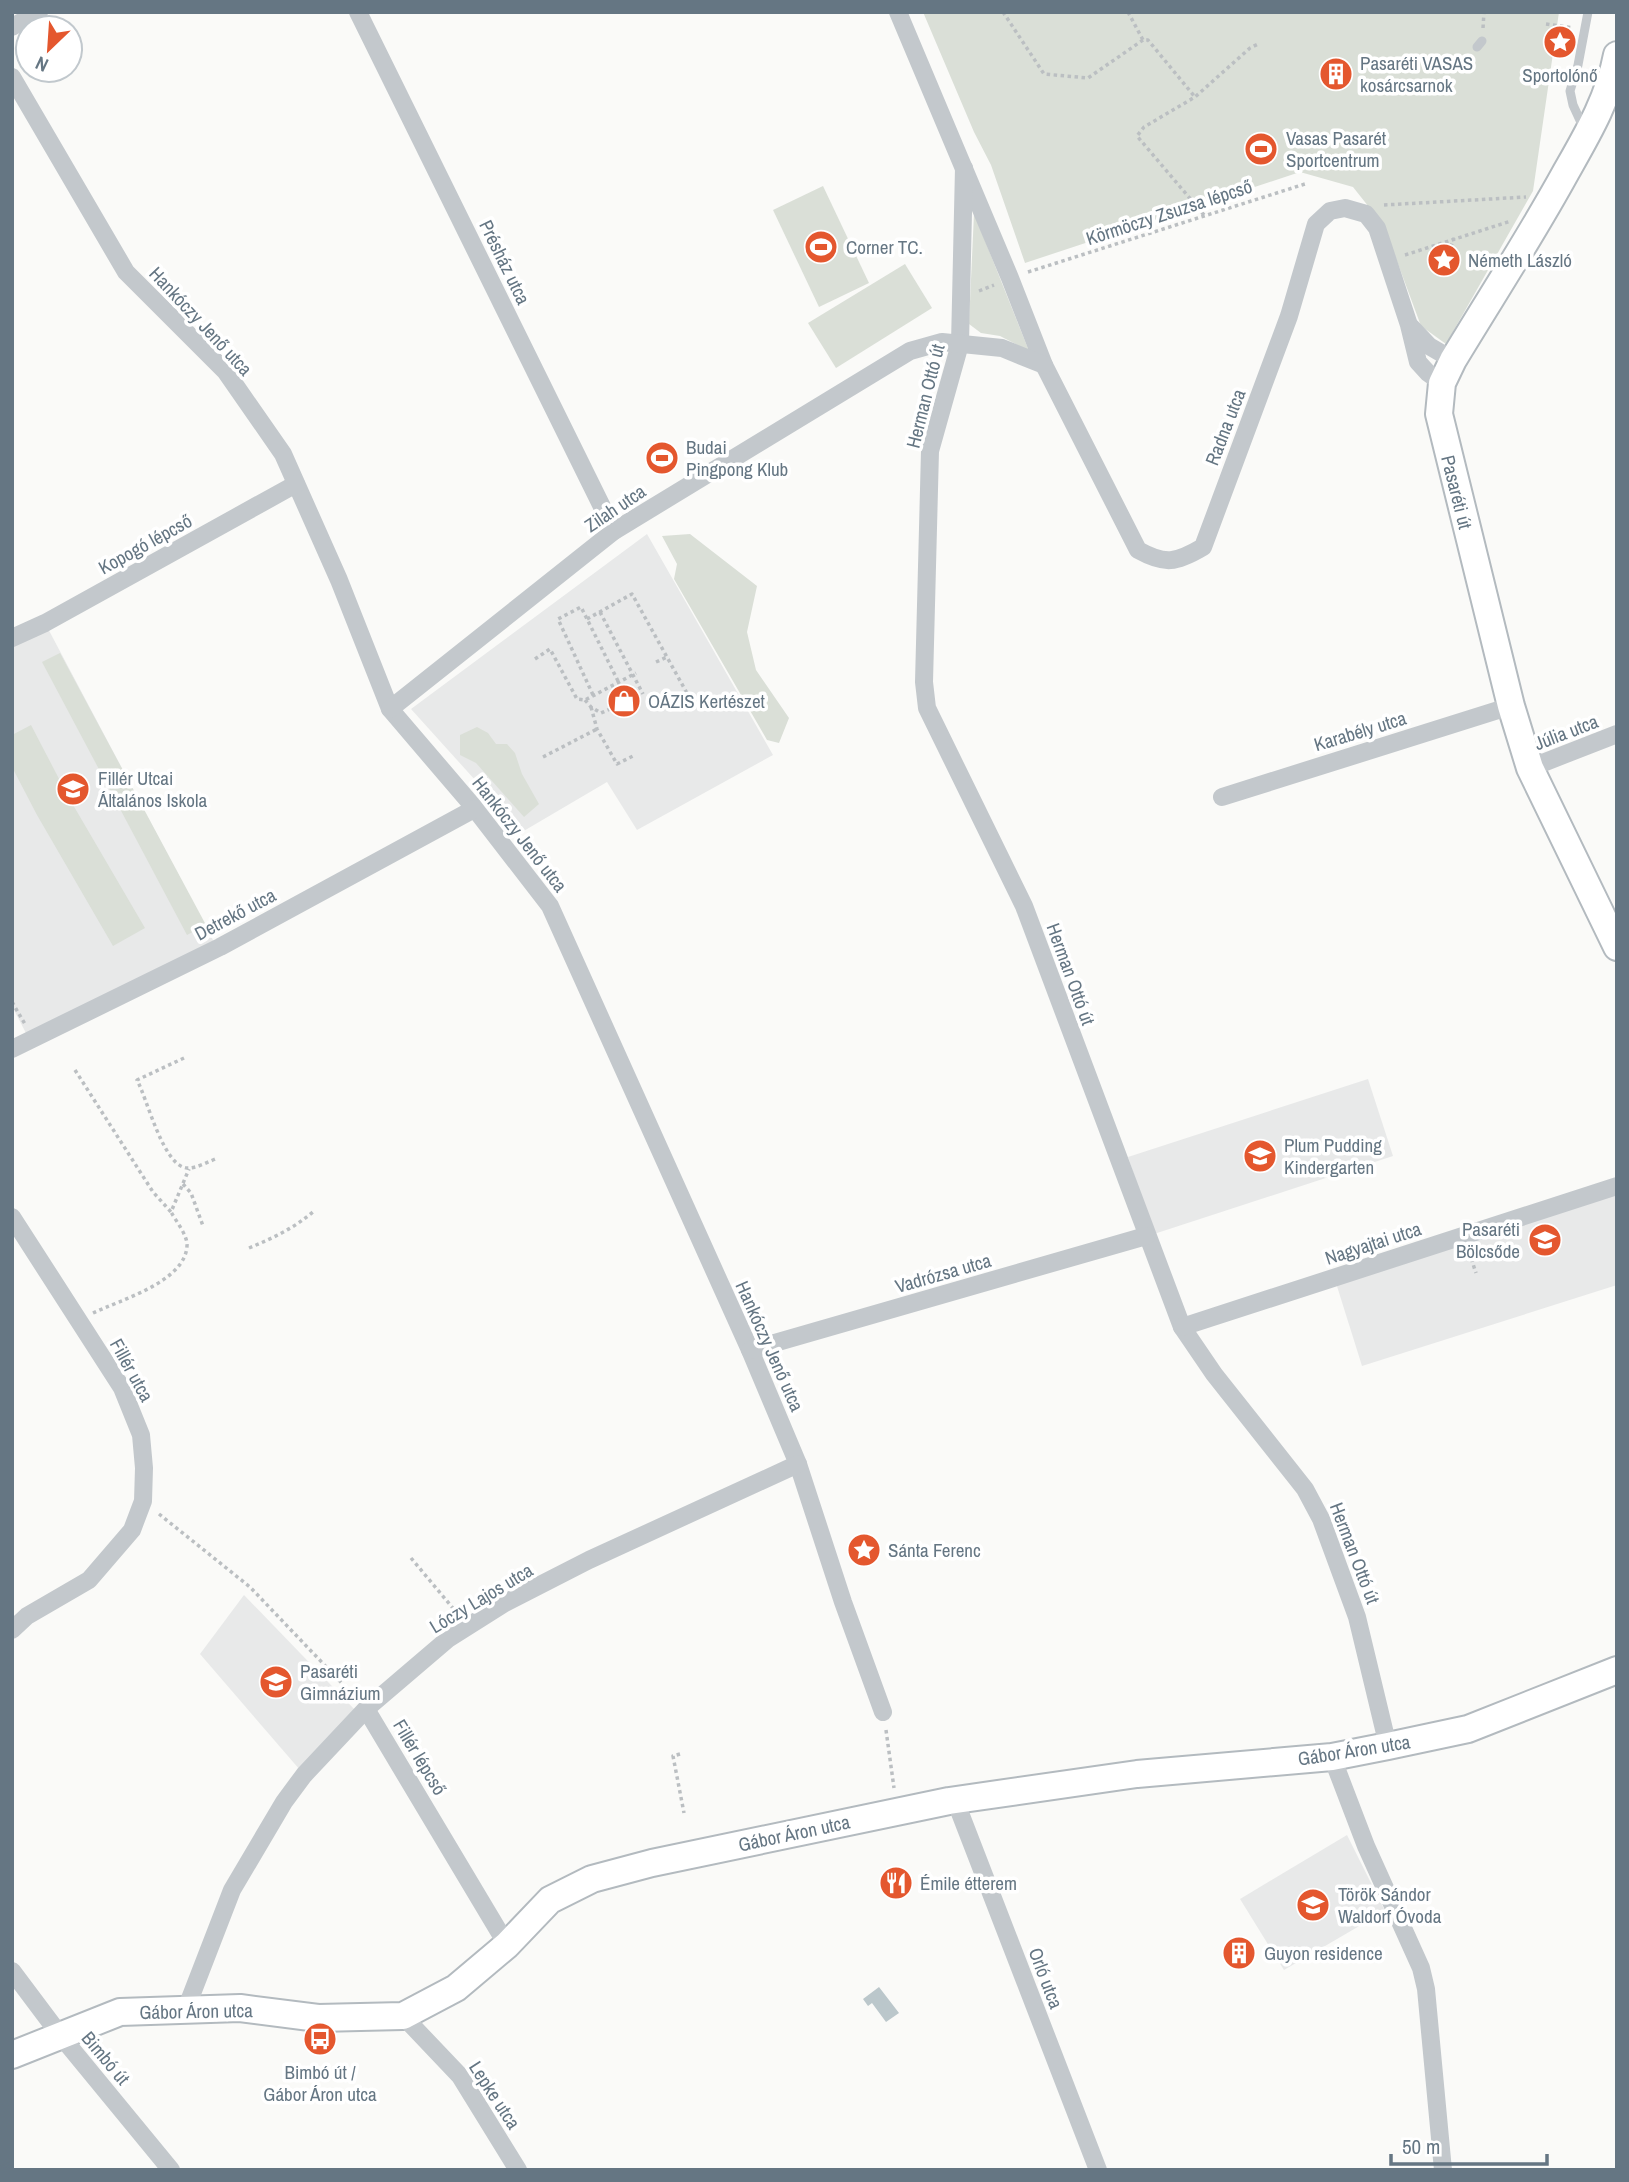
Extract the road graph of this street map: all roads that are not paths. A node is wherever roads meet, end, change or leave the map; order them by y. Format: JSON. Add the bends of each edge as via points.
{"nodes":[{"id":1,"x":39,"y":12,"type":"edge"},
{"id":2,"x":358,"y":12,"type":"edge"},
{"id":3,"x":898,"y":12,"type":"edge"},
{"id":4,"x":1588,"y":12,"type":"edge"},
{"id":5,"x":12,"y":27,"type":"edge"},
{"id":6,"x":1616,"y":62,"type":"edge"},
{"id":7,"x":12,"y":77,"type":"edge"},
{"id":8,"x":1587,"y":134,"type":"junction"},
{"id":9,"x":964,"y":168,"type":"junction"},
{"id":10,"x":1010,"y":278,"type":"joint"},
{"id":11,"x":1409,"y":325,"type":"junction"},
{"id":12,"x":960,"y":344,"type":"junction"},
{"id":13,"x":1044,"y":365,"type":"junction"},
{"id":14,"x":1448,"y":372,"type":"junction"},
{"id":15,"x":296,"y":484,"type":"junction"},
{"id":16,"x":614,"y":531,"type":"junction"},
{"id":17,"x":12,"y":638,"type":"edge"},
{"id":18,"x":1511,"y":706,"type":"junction"},
{"id":19,"x":390,"y":709,"type":"junction"},
{"id":20,"x":1617,"y":734,"type":"edge"},
{"id":21,"x":1530,"y":768,"type":"junction"},
{"id":22,"x":1222,"y":797,"type":"dead end"},
{"id":23,"x":474,"y":809,"type":"junction"},
{"id":24,"x":1614,"y":932,"type":"edge"},
{"id":25,"x":12,"y":1049,"type":"edge"},
{"id":26,"x":1617,"y":1186,"type":"edge"},
{"id":27,"x":12,"y":1217,"type":"edge"},
{"id":28,"x":1146,"y":1236,"type":"junction"},
{"id":29,"x":1182,"y":1327,"type":"junction"},
{"id":30,"x":750,"y":1350,"type":"junction"},
{"id":31,"x":798,"y":1464,"type":"junction"},
{"id":32,"x":12,"y":1630,"type":"edge"},
{"id":33,"x":1617,"y":1670,"type":"edge"},
{"id":34,"x":366,"y":1709,"type":"junction"},
{"id":35,"x":883,"y":1712,"type":"road end"},
{"id":36,"x":1388,"y":1746,"type":"junction"},
{"id":37,"x":1332,"y":1757,"type":"junction"},
{"id":38,"x":955,"y":1800,"type":"junction"},
{"id":39,"x":507,"y":1945,"type":"junction"},
{"id":40,"x":12,"y":1971,"type":"edge"},
{"id":41,"x":186,"y":2009,"type":"junction"},
{"id":42,"x":403,"y":2016,"type":"junction"},
{"id":43,"x":60,"y":2035,"type":"junction"},
{"id":44,"x":12,"y":2055,"type":"edge"},
{"id":45,"x":171,"y":2170,"type":"edge"},
{"id":46,"x":518,"y":2170,"type":"edge"},
{"id":47,"x":1098,"y":2170,"type":"edge"},
{"id":48,"x":1443,"y":2170,"type":"edge"}],
"edges":[{"from":1,"to":5,"type":"street"},
{"from":2,"to":16,"type":"street","name":"Présház utca"},
{"from":3,"to":9,"type":"street","name":"Herman Ottó út"},
{"from":4,"to":8,"type":"lane","via":[[1570,91]]},
{"from":6,"to":8,"type":"street","name":"Pasaréti út"},
{"from":7,"to":15,"type":"street","name":"Hankóczy Jenő utca","via":[[126,272],[226,372],[283,454]]},
{"from":8,"to":14,"type":"street","name":"Pasaréti út"},
{"from":9,"to":10,"type":"street","name":"Herman Ottó út"},
{"from":9,"to":12,"type":"street","name":"Herman Ottó út"},
{"from":10,"to":13,"type":"street","name":"Radna utca"},
{"from":11,"to":13,"type":"street","name":"Radna utca","via":[[1377,228],[1366,214],[1345,208],[1329,211],[1316,224],[1289,316],[1203,547],[1167,562],[1138,550]]},
{"from":11,"to":14,"type":"street"},
{"from":11,"to":14,"type":"street","via":[[1418,362],[1428,373]]},
{"from":12,"to":13,"type":"street","via":[[1002,348]]},
{"from":12,"to":16,"type":"street","name":"Zilah utca","via":[[942,342],[911,351]]},
{"from":12,"to":28,"type":"street","name":"Herman Ottó út","via":[[930,451],[927,708],[1024,906]]},
{"from":14,"to":18,"type":"street","name":"Pasaréti út","via":[[1439,414],[1441,429]]},
{"from":15,"to":17,"type":"street","name":"Kopogó lépcső"},
{"from":15,"to":19,"type":"street","name":"Hankóczy Jenő utca"},
{"from":16,"to":19,"type":"street","name":"Zilah utca"},
{"from":18,"to":21,"type":"street","name":"Pasaréti út"},
{"from":18,"to":22,"type":"street","name":"Karabély utca"},
{"from":19,"to":23,"type":"street","name":"Hankóczy Jenő utca"},
{"from":20,"to":21,"type":"street","name":"Júlia utca"},
{"from":21,"to":24,"type":"street","name":"Pasaréti út"},
{"from":23,"to":25,"type":"street","name":"Detrekő utca","via":[[220,947]]},
{"from":23,"to":30,"type":"street","name":"Hankóczy Jenő utca","via":[[550,906]]},
{"from":26,"to":29,"type":"street","name":"Nagyajtai utca"},
{"from":27,"to":32,"type":"street","name":"Fillér utca","via":[[122,1388],[141,1435],[144,1501],[132,1530],[89,1580],[27,1616]]},
{"from":28,"to":29,"type":"street","name":"Herman Ottó út"},
{"from":28,"to":30,"type":"street","name":"Vadrózsa utca"},
{"from":29,"to":36,"type":"street","name":"Herman Ottó út","via":[[1305,1489],[1321,1519],[1357,1617]]},
{"from":30,"to":31,"type":"street","name":"Hankóczy Jenő utca"},
{"from":31,"to":34,"type":"street","name":"Lóczy Lajos utca","via":[[505,1603],[448,1639]]},
{"from":31,"to":35,"type":"street","name":"Hankóczy Jenő utca"},
{"from":33,"to":36,"type":"street","name":"Gábor Áron utca","via":[[1468,1729]]},
{"from":34,"to":39,"type":"street","name":"Fillér lépcső"},
{"from":34,"to":41,"type":"street","name":"Lóczy Lajos utca","via":[[284,1802],[232,1890]]},
{"from":36,"to":37,"type":"street","name":"Gábor Áron utca"},
{"from":37,"to":38,"type":"street","name":"Gábor Áron utca","via":[[1137,1774]]},
{"from":37,"to":48,"type":"street","via":[[1421,1968]]},
{"from":38,"to":39,"type":"street","name":"Gábor Áron utca","via":[[592,1879],[550,1900]]},
{"from":38,"to":47,"type":"street","name":"Orló utca"},
{"from":39,"to":42,"type":"street","name":"Gábor Áron utca","via":[[456,1988]]},
{"from":40,"to":43,"type":"street","name":"Bimbó út"},
{"from":41,"to":42,"type":"street","name":"Gábor Áron utca","via":[[240,2008],[318,2018]]},
{"from":41,"to":43,"type":"street","name":"Gábor Áron utca","via":[[120,2012]]},
{"from":42,"to":46,"type":"street","name":"Lepke utca","via":[[460,2076]]},
{"from":43,"to":44,"type":"street","name":"Gábor Áron utca"},
{"from":43,"to":45,"type":"street","name":"Bimbó út"}]}
